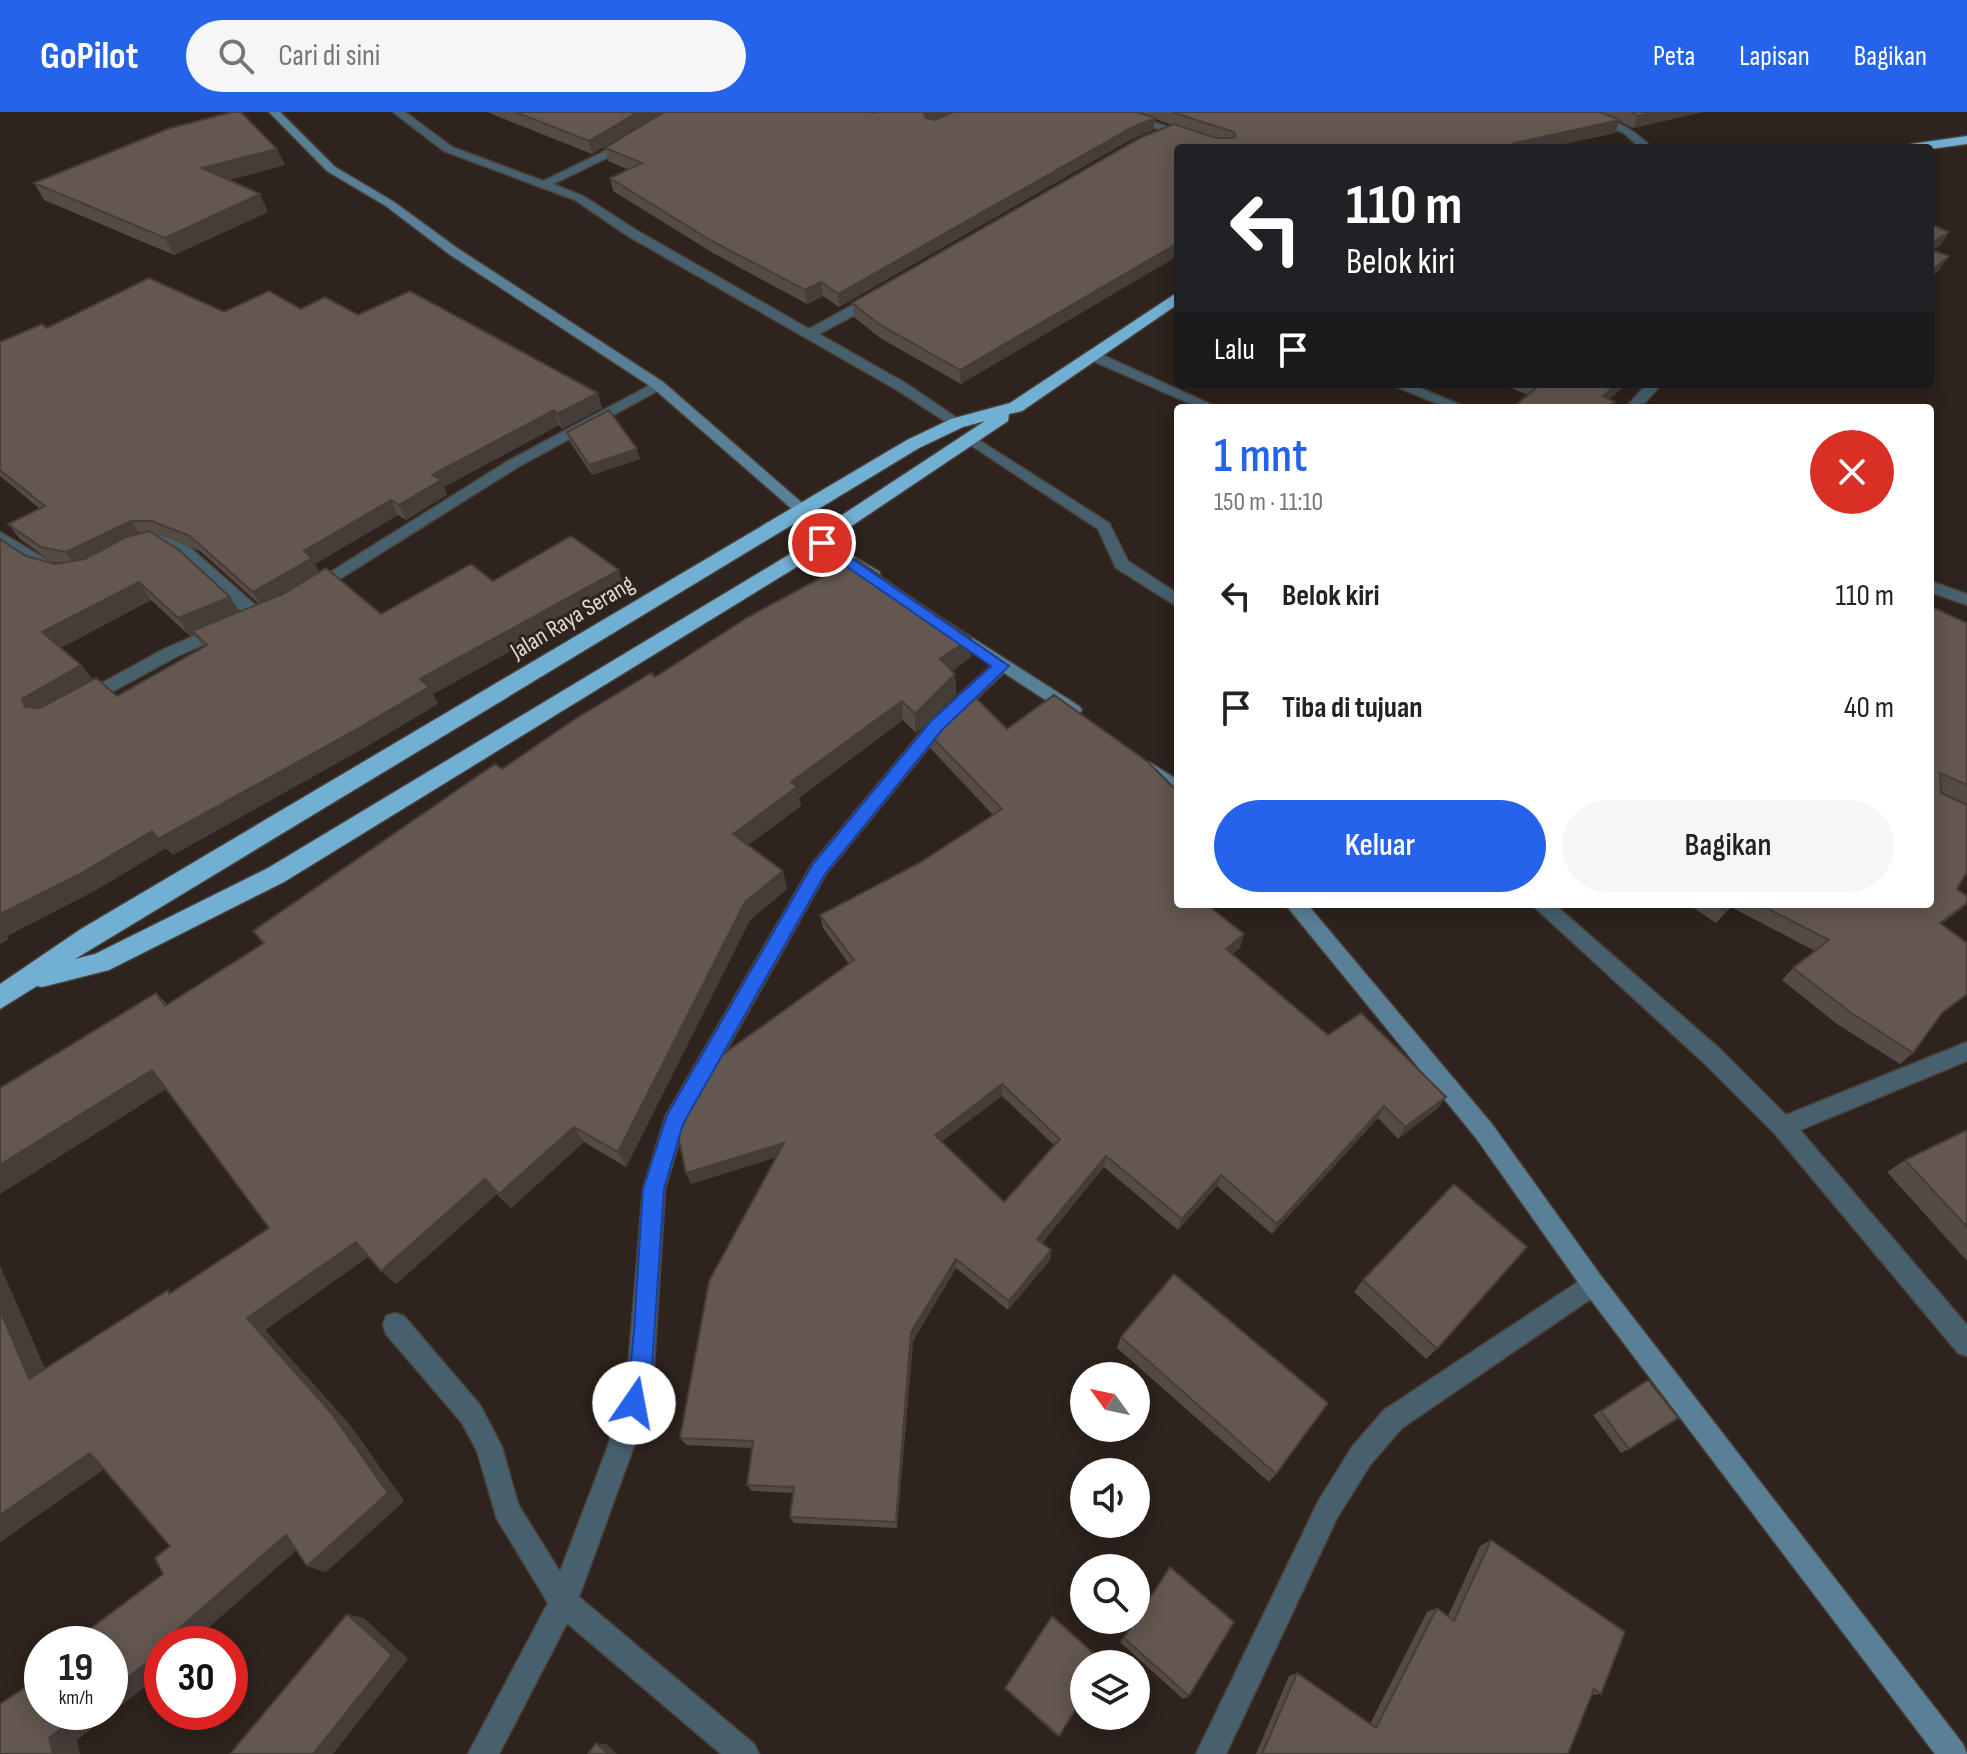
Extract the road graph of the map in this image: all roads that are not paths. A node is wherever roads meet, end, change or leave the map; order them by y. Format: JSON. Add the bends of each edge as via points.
{"nodes":[{"id":1,"x":274,"y":112,"type":"edge"},
{"id":2,"x":398,"y":112,"type":"edge"},
{"id":3,"x":676,"y":112,"type":"edge"},
{"id":4,"x":1112,"y":112,"type":"edge"},
{"id":5,"x":1577,"y":112,"type":"edge"},
{"id":6,"x":1172,"y":130,"type":"junction"},
{"id":7,"x":1185,"y":134,"type":"edge"},
{"id":8,"x":1147,"y":140,"type":"edge"},
{"id":9,"x":1967,"y":140,"type":"edge"},
{"id":10,"x":1642,"y":144,"type":"edge"},
{"id":11,"x":1934,"y":145,"type":"edge"},
{"id":12,"x":547,"y":183,"type":"junction"},
{"id":13,"x":890,"y":289,"type":"edge"},
{"id":14,"x":1174,"y":301,"type":"edge"},
{"id":15,"x":807,"y":335,"type":"junction"},
{"id":16,"x":1091,"y":355,"type":"junction"},
{"id":17,"x":658,"y":385,"type":"junction"},
{"id":18,"x":1408,"y":388,"type":"edge"},
{"id":19,"x":1651,"y":388,"type":"edge"},
{"id":20,"x":1203,"y":404,"type":"edge"},
{"id":21,"x":1450,"y":404,"type":"edge"},
{"id":22,"x":1636,"y":404,"type":"edge"},
{"id":23,"x":1016,"y":407,"type":"junction"},
{"id":24,"x":957,"y":423,"type":"junction"},
{"id":25,"x":971,"y":439,"type":"junction"},
{"id":26,"x":811,"y":508,"type":"junction"},
{"id":27,"x":0,"y":537,"type":"edge"},
{"id":28,"x":822,"y":543,"type":"junction"},
{"id":29,"x":133,"y":547,"type":"edge"},
{"id":30,"x":71,"y":575,"type":"edge"},
{"id":31,"x":1934,"y":588,"type":"edge"},
{"id":32,"x":893,"y":589,"type":"edge"},
{"id":33,"x":1174,"y":599,"type":"edge"},
{"id":34,"x":1967,"y":600,"type":"edge"},
{"id":35,"x":929,"y":614,"type":"edge"},
{"id":36,"x":259,"y":617,"type":"junction"},
{"id":37,"x":1001,"y":666,"type":"junction"},
{"id":38,"x":63,"y":711,"type":"edge"},
{"id":39,"x":1092,"y":724,"type":"edge"},
{"id":40,"x":1130,"y":754,"type":"edge"},
{"id":41,"x":1174,"y":787,"type":"edge"},
{"id":42,"x":1298,"y":908,"type":"edge"},
{"id":43,"x":1545,"y":908,"type":"edge"},
{"id":44,"x":28,"y":981,"type":"junction"},
{"id":45,"x":0,"y":998,"type":"edge"},
{"id":46,"x":1967,"y":1051,"type":"edge"},
{"id":47,"x":1783,"y":1127,"type":"junction"},
{"id":48,"x":1593,"y":1284,"type":"junction"},
{"id":49,"x":395,"y":1325,"type":"dead end"},
{"id":50,"x":1967,"y":1344,"type":"edge"},
{"id":51,"x":563,"y":1602,"type":"junction"},
{"id":52,"x":483,"y":1754,"type":"edge"},
{"id":53,"x":744,"y":1754,"type":"edge"},
{"id":54,"x":1211,"y":1754,"type":"edge"},
{"id":55,"x":1953,"y":1754,"type":"edge"}],
"edges":[{"from":1,"to":17,"type":"street","via":[[331,169]]},
{"from":2,"to":12,"type":"street","via":[[448,149]]},
{"from":3,"to":12,"type":"street"},
{"from":4,"to":6,"type":"street"},
{"from":5,"to":10,"type":"street","via":[[1628,131]]},
{"from":6,"to":7,"type":"street"},
{"from":6,"to":8,"type":"street"},
{"from":9,"to":11,"type":"highway"},
{"from":12,"to":15,"type":"street"},
{"from":13,"to":15,"type":"street"},
{"from":14,"to":16,"type":"highway","name":"Jalan Raya Serang"},
{"from":15,"to":24,"type":"street"},
{"from":16,"to":20,"type":"street"},
{"from":16,"to":23,"type":"highway","name":"Jalan Raya Serang"},
{"from":17,"to":26,"type":"street"},
{"from":17,"to":36,"type":"street","via":[[583,423]]},
{"from":18,"to":21,"type":"street"},
{"from":19,"to":22,"type":"street"},
{"from":23,"to":24,"type":"highway","name":"Jalan Raya Serang"},
{"from":23,"to":25,"type":"highway"},
{"from":24,"to":26,"type":"highway","name":"Jalan Raya Serang"},
{"from":25,"to":28,"type":"highway","via":[[840,525]]},
{"from":25,"to":33,"type":"street","via":[[1104,526],[1122,564]]},
{"from":26,"to":44,"type":"highway","name":"Jalan Raya Serang","via":[[102,929]]},
{"from":27,"to":30,"type":"street","via":[[46,568]]},
{"from":28,"to":32,"type":"street"},
{"from":28,"to":44,"type":"highway","via":[[276,875],[100,963]]},
{"from":29,"to":36,"type":"street","via":[[162,541],[180,548]]},
{"from":31,"to":34,"type":"street"},
{"from":35,"to":37,"type":"street"},
{"from":36,"to":38,"type":"street","via":[[170,653]]},
{"from":37,"to":39,"type":"street"},
{"from":37,"to":51,"type":"street","via":[[937,725],[819,869],[674,1122],[654,1189],[640,1382]]},
{"from":40,"to":41,"type":"street"},
{"from":42,"to":48,"type":"street","via":[[1484,1131]]},
{"from":43,"to":47,"type":"street","via":[[1713,1057]]},
{"from":44,"to":45,"type":"highway","name":"Jalan Raya Serang"},
{"from":46,"to":47,"type":"street"},
{"from":47,"to":50,"type":"street"},
{"from":48,"to":54,"type":"street","via":[[1393,1419],[1361,1456],[1307,1551]]},
{"from":48,"to":55,"type":"street"},
{"from":49,"to":51,"type":"street","via":[[471,1414],[489,1447],[506,1510]]},
{"from":51,"to":52,"type":"street"},
{"from":51,"to":53,"type":"street"}]}
